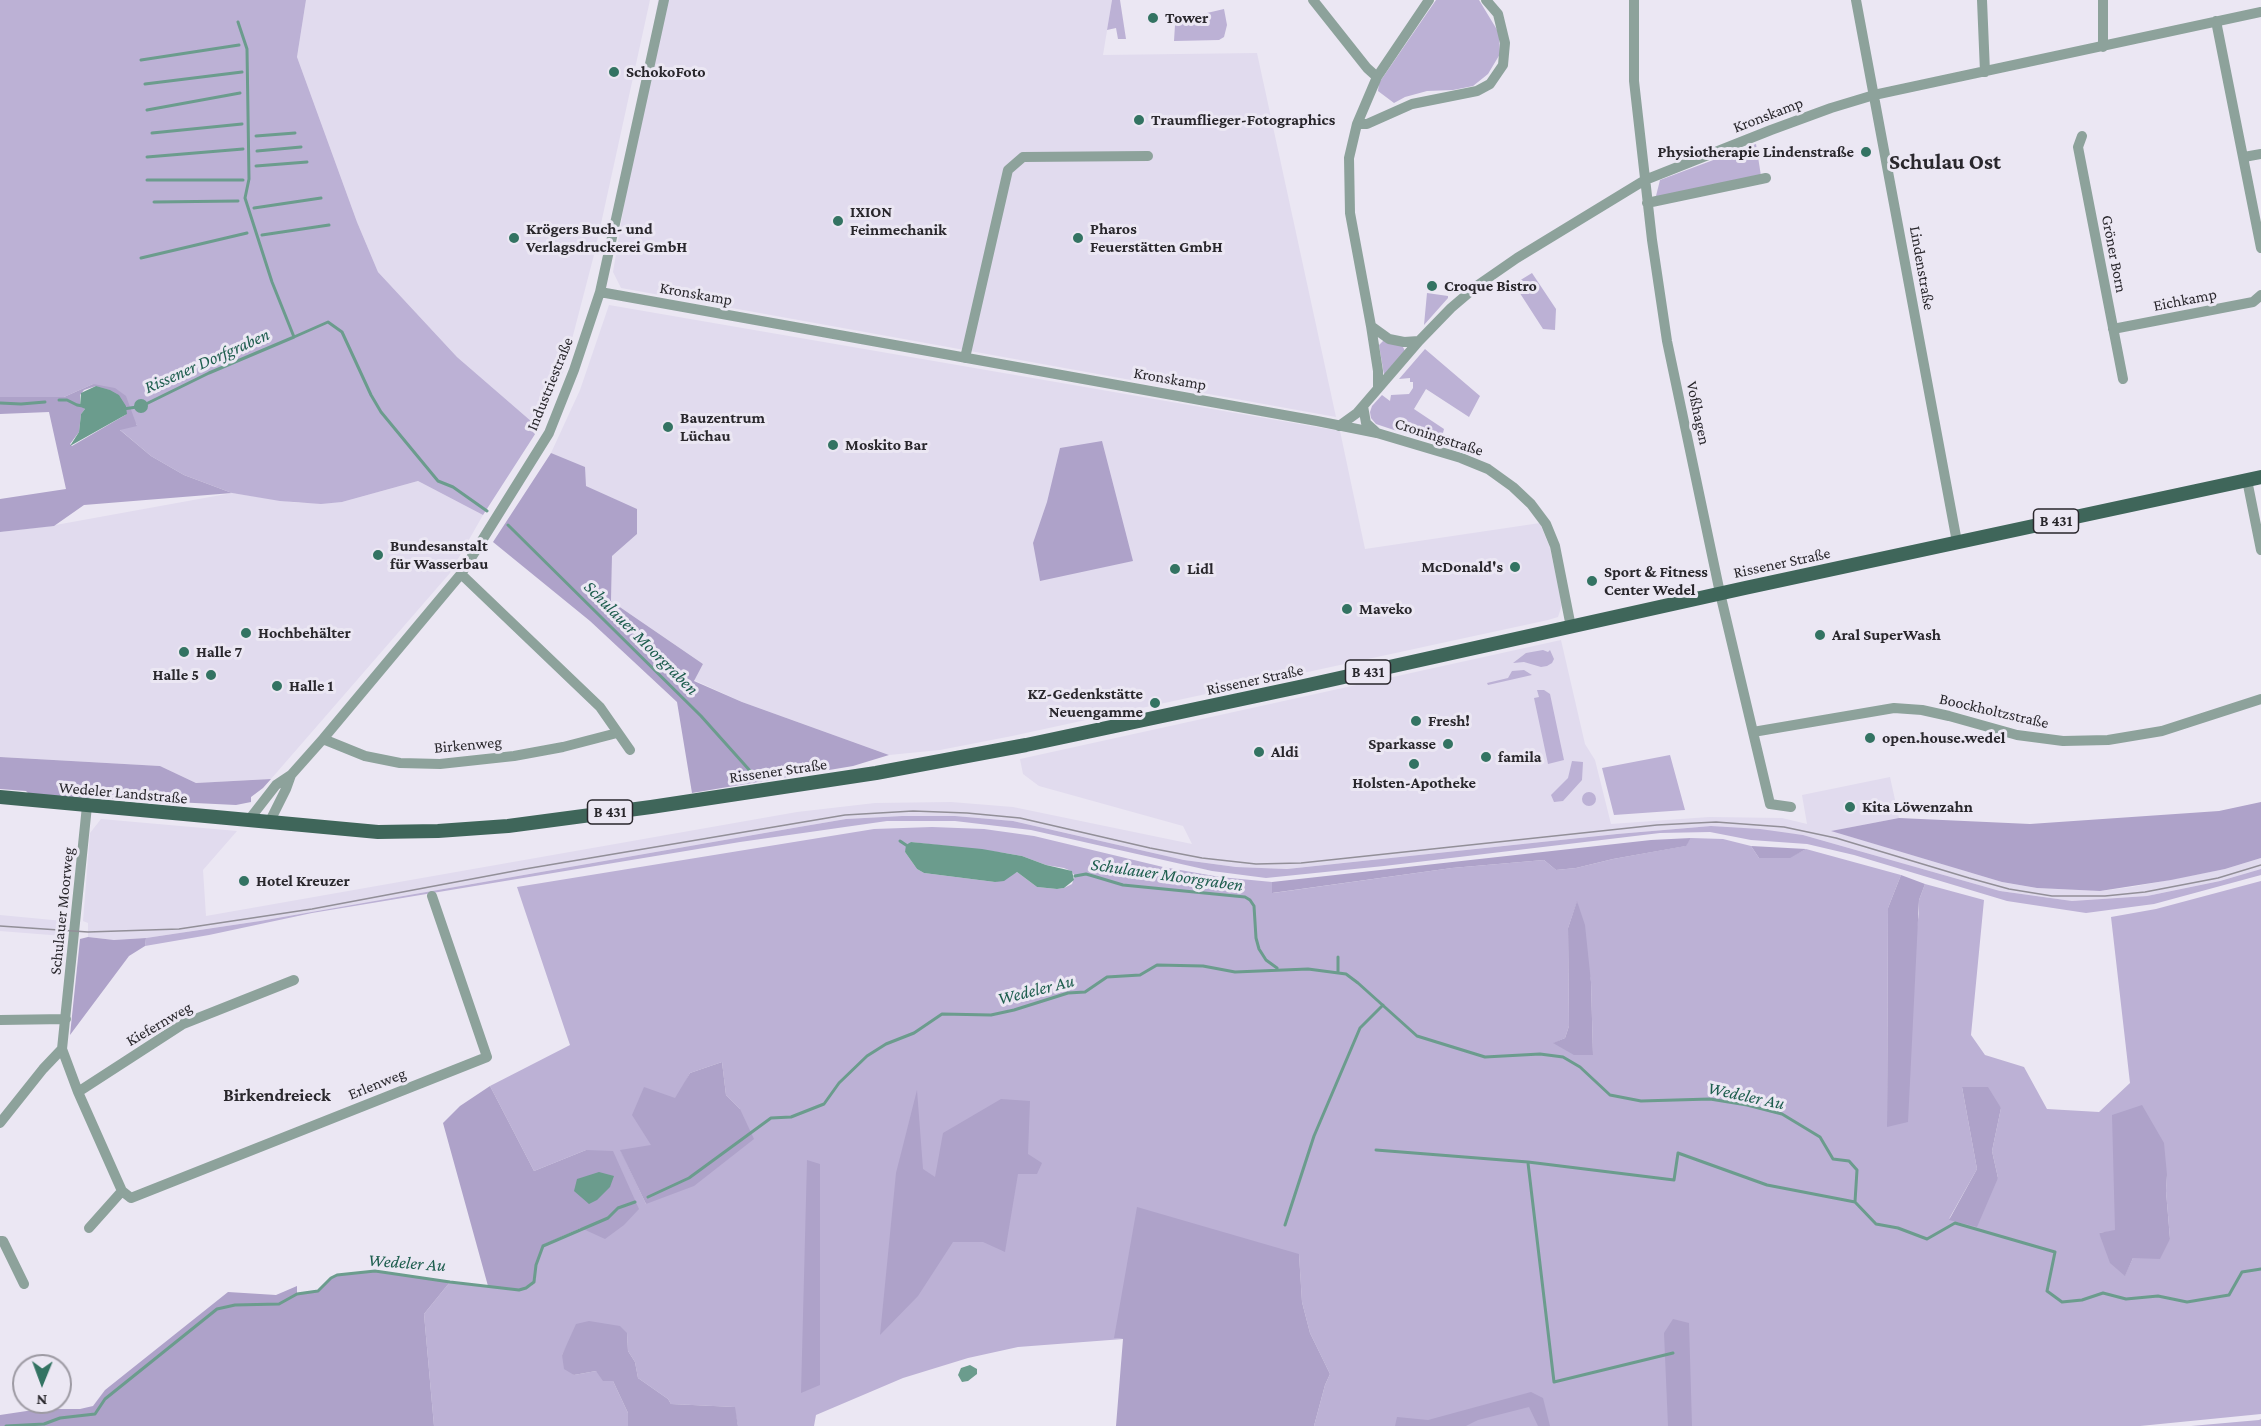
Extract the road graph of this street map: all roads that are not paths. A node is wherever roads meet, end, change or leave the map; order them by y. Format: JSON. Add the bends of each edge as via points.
{"nodes":[{"id":1,"x":664,"y":0,"type":"edge"},
{"id":2,"x":1313,"y":0,"type":"edge"},
{"id":3,"x":1429,"y":0,"type":"edge"},
{"id":4,"x":1486,"y":0,"type":"edge"},
{"id":5,"x":1634,"y":0,"type":"edge"},
{"id":6,"x":1856,"y":0,"type":"edge"},
{"id":7,"x":1982,"y":0,"type":"edge"},
{"id":8,"x":2103,"y":0,"type":"edge"},
{"id":9,"x":2261,"y":12,"type":"edge"},
{"id":10,"x":2216,"y":21,"type":"junction"},
{"id":11,"x":2103,"y":47,"type":"junction"},
{"id":12,"x":1985,"y":72,"type":"junction"},
{"id":13,"x":1377,"y":76,"type":"junction"},
{"id":14,"x":1874,"y":95,"type":"junction"},
{"id":15,"x":1357,"y":124,"type":"junction"},
{"id":16,"x":2082,"y":136,"type":"dead end"},
{"id":17,"x":2261,"y":154,"type":"edge"},
{"id":18,"x":1148,"y":156,"type":"dead end"},
{"id":19,"x":2244,"y":157,"type":"junction"},
{"id":20,"x":1766,"y":178,"type":"dead end"},
{"id":21,"x":1645,"y":180,"type":"junction"},
{"id":22,"x":1647,"y":203,"type":"junction"},
{"id":23,"x":2261,"y":248,"type":"edge"},
{"id":24,"x":600,"y":292,"type":"junction"},
{"id":25,"x":2261,"y":295,"type":"edge"},
{"id":26,"x":1371,"y":326,"type":"junction"},
{"id":27,"x":2113,"y":329,"type":"junction"},
{"id":28,"x":1419,"y":341,"type":"junction"},
{"id":29,"x":965,"y":358,"type":"junction"},
{"id":30,"x":2123,"y":379,"type":"dead end"},
{"id":31,"x":1378,"y":388,"type":"junction"},
{"id":32,"x":1363,"y":406,"type":"junction"},
{"id":33,"x":1339,"y":426,"type":"junction"},
{"id":34,"x":1377,"y":434,"type":"junction"},
{"id":35,"x":2261,"y":477,"type":"edge"},
{"id":36,"x":2247,"y":480,"type":"junction"},
{"id":37,"x":1957,"y":542,"type":"junction"},
{"id":38,"x":2261,"y":550,"type":"edge"},
{"id":39,"x":461,"y":574,"type":"junction"},
{"id":40,"x":1720,"y":593,"type":"junction"},
{"id":41,"x":1571,"y":627,"type":"junction"},
{"id":42,"x":2261,"y":699,"type":"edge"},
{"id":43,"x":1753,"y":732,"type":"junction"},
{"id":44,"x":617,"y":733,"type":"junction"},
{"id":45,"x":323,"y":739,"type":"junction"},
{"id":46,"x":630,"y":750,"type":"dead end"},
{"id":47,"x":291,"y":775,"type":"junction"},
{"id":48,"x":0,"y":797,"type":"edge"},
{"id":49,"x":87,"y":806,"type":"junction"},
{"id":50,"x":1791,"y":807,"type":"dead end"},
{"id":51,"x":246,"y":821,"type":"junction"},
{"id":52,"x":269,"y":823,"type":"junction"},
{"id":53,"x":432,"y":896,"type":"dead end"},
{"id":54,"x":294,"y":980,"type":"dead end"},
{"id":55,"x":66,"y":1019,"type":"junction"},
{"id":56,"x":0,"y":1020,"type":"edge"},
{"id":57,"x":62,"y":1049,"type":"junction"},
{"id":58,"x":78,"y":1092,"type":"junction"},
{"id":59,"x":0,"y":1123,"type":"edge"},
{"id":60,"x":122,"y":1191,"type":"junction"},
{"id":61,"x":89,"y":1228,"type":"dead end"},
{"id":62,"x":0,"y":1241,"type":"edge"},
{"id":63,"x":24,"y":1284,"type":"dead end"}],
"edges":[{"from":1,"to":24,"type":"street","name":"Industriestraße"},
{"from":2,"to":13,"type":"street"},
{"from":3,"to":13,"type":"street"},
{"from":4,"to":15,"type":"street","via":[[1498,14],[1505,43],[1503,65],[1490,84],[1477,92],[1412,104],[1367,124]]},
{"from":5,"to":21,"type":"street","name":"Voßhagen","via":[[1634,81]]},
{"from":6,"to":14,"type":"street","name":"Lindenstraße"},
{"from":7,"to":12,"type":"street"},
{"from":8,"to":11,"type":"street"},
{"from":9,"to":10,"type":"street","name":"Kronskamp"},
{"from":10,"to":11,"type":"street","name":"Kronskamp"},
{"from":10,"to":19,"type":"street"},
{"from":11,"to":12,"type":"street","name":"Kronskamp"},
{"from":12,"to":14,"type":"street","name":"Kronskamp"},
{"from":13,"to":15,"type":"street"},
{"from":14,"to":21,"type":"street","name":"Kronskamp","via":[[1771,129]]},
{"from":14,"to":37,"type":"street","name":"Lindenstraße"},
{"from":15,"to":26,"type":"street","via":[[1349,158],[1348,197]]},
{"from":16,"to":27,"type":"street","name":"Gröner Born","via":[[2078,147]]},
{"from":17,"to":19,"type":"street"},
{"from":18,"to":29,"type":"street","via":[[1023,157],[1008,170]]},
{"from":19,"to":23,"type":"street"},
{"from":20,"to":22,"type":"street"},
{"from":21,"to":22,"type":"street","name":"Voßhagen"},
{"from":21,"to":28,"type":"street","name":"Kronskamp","via":[[1499,270],[1450,308]]},
{"from":22,"to":40,"type":"street","name":"Voßhagen","via":[[1668,341]]},
{"from":24,"to":29,"type":"street","name":"Kronskamp"},
{"from":24,"to":39,"type":"street","name":"Industriestraße","via":[[549,433]]},
{"from":25,"to":27,"type":"street","name":"Eichkamp","via":[[2253,302]]},
{"from":26,"to":28,"type":"street","via":[[1389,339]]},
{"from":26,"to":31,"type":"street"},
{"from":27,"to":30,"type":"street","name":"Gröner Born"},
{"from":28,"to":31,"type":"street","name":"Kronskamp"},
{"from":29,"to":33,"type":"street","name":"Kronskamp"},
{"from":31,"to":32,"type":"street","name":"Kronskamp"},
{"from":32,"to":33,"type":"street","name":"Kronskamp"},
{"from":32,"to":34,"type":"street","via":[[1366,423]]},
{"from":33,"to":34,"type":"street","name":"Croningstraße"},
{"from":34,"to":41,"type":"street","name":"Croningstraße","via":[[1461,458],[1488,469],[1514,487],[1546,524],[1556,546]]},
{"from":35,"to":36,"type":"main road","name":"Rissener Straße","number":"B 431"},
{"from":36,"to":37,"type":"main road","name":"Rissener Straße","number":"B 431"},
{"from":36,"to":38,"type":"street"},
{"from":37,"to":40,"type":"main road","name":"Rissener Straße","number":"B 431"},
{"from":39,"to":44,"type":"street","via":[[600,707]]},
{"from":39,"to":45,"type":"street","name":"Industriestraße"},
{"from":40,"to":41,"type":"main road","name":"Rissener Straße","number":"B 431"},
{"from":40,"to":43,"type":"street","name":"Voßhagen"},
{"from":41,"to":52,"type":"main road","name":"Rissener Straße","number":"B 431","via":[[876,773],[651,807],[438,831],[378,832]]},
{"from":42,"to":43,"type":"street","name":"Boockholtzstraße","via":[[2162,731],[2108,740],[2062,741],[2017,735],[1922,710],[1894,708]]},
{"from":43,"to":50,"type":"street","name":"Voßhagen","via":[[1770,804]]},
{"from":44,"to":45,"type":"street","name":"Birkenweg","via":[[514,756],[440,764],[400,763],[365,756]]},
{"from":44,"to":46,"type":"street"},
{"from":45,"to":47,"type":"street","name":"Industriestraße"},
{"from":47,"to":51,"type":"street","name":"Industriestraße","via":[[276,785]]},
{"from":47,"to":52,"type":"street","name":"Industriestraße"},
{"from":48,"to":49,"type":"main road","name":"Wedeler Landstraße","number":"B 431"},
{"from":49,"to":51,"type":"main road","name":"Wedeler Landstraße","number":"B 431"},
{"from":49,"to":55,"type":"street","name":"Schulauer Moorweg"},
{"from":51,"to":52,"type":"main road","name":"Rissener Straße","number":"B 431"},
{"from":53,"to":60,"type":"street","name":"Erlenweg","via":[[487,1057],[131,1198]]},
{"from":54,"to":58,"type":"street","name":"Kiefernweg","via":[[183,1024]]},
{"from":55,"to":56,"type":"street"},
{"from":55,"to":57,"type":"street"},
{"from":57,"to":58,"type":"street"},
{"from":57,"to":59,"type":"street"},
{"from":58,"to":60,"type":"street"},
{"from":60,"to":61,"type":"street"},
{"from":62,"to":63,"type":"street"}]}
